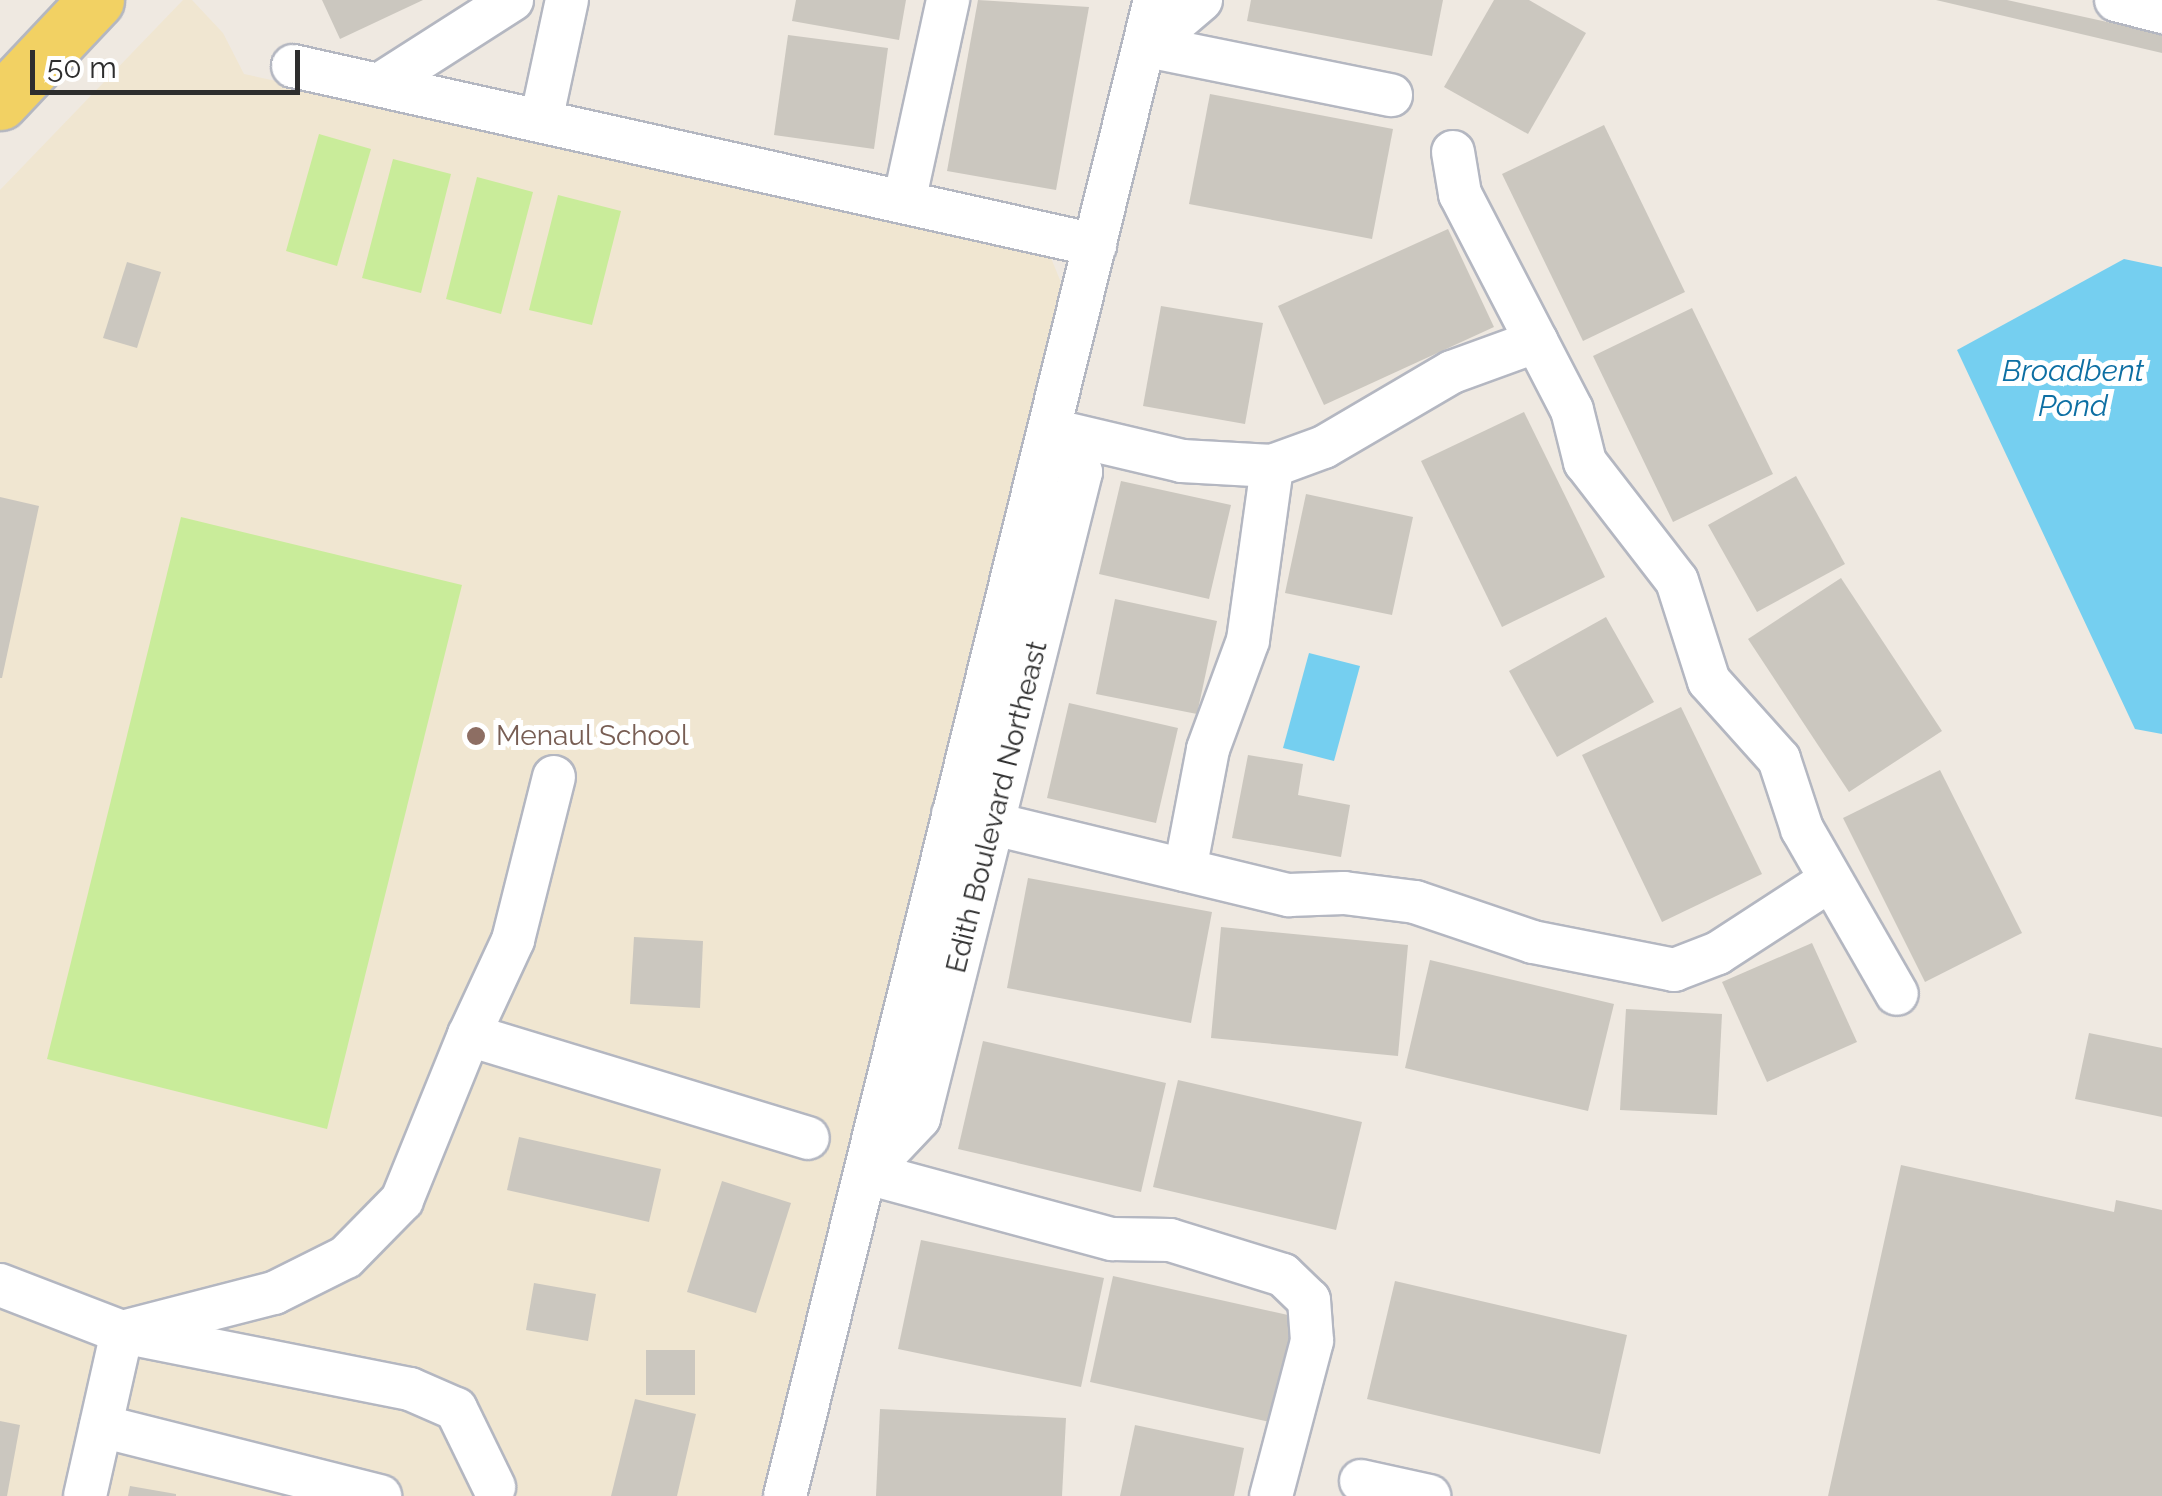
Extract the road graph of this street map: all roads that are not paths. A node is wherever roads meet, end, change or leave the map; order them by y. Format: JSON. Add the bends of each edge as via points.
{"nodes":[{"id":1,"x":96,"y":0,"type":"edge"},
{"id":2,"x":512,"y":0,"type":"edge"},
{"id":3,"x":568,"y":0,"type":"edge"},
{"id":4,"x":948,"y":0,"type":"edge"},
{"id":5,"x":1155,"y":0,"type":"edge"},
{"id":6,"x":1201,"y":0,"type":"edge"},
{"id":7,"x":2116,"y":0,"type":"edge"},
{"id":8,"x":2162,"y":12,"type":"edge"},
{"id":9,"x":1147,"y":46,"type":"junction"},
{"id":10,"x":293,"y":66,"type":"dead end"},
{"id":11,"x":379,"y":85,"type":"junction"},
{"id":12,"x":1391,"y":95,"type":"dead end"},
{"id":13,"x":0,"y":102,"type":"edge"},
{"id":14,"x":541,"y":122,"type":"junction"},
{"id":15,"x":1452,"y":152,"type":"dead end"},
{"id":16,"x":904,"y":202,"type":"junction"},
{"id":17,"x":1095,"y":245,"type":"junction"},
{"id":18,"x":1537,"y":342,"type":"junction"},
{"id":19,"x":1051,"y":430,"type":"junction"},
{"id":20,"x":1272,"y":466,"type":"junction"},
{"id":21,"x":554,"y":777,"type":"dead end"},
{"id":22,"x":973,"y":819,"type":"junction"},
{"id":23,"x":1185,"y":870,"type":"junction"},
{"id":24,"x":1830,"y":881,"type":"junction"},
{"id":25,"x":1898,"y":994,"type":"dead end"},
{"id":26,"x":469,"y":1035,"type":"junction"},
{"id":27,"x":808,"y":1138,"type":"dead end"},
{"id":28,"x":866,"y":1173,"type":"junction"},
{"id":29,"x":0,"y":1284,"type":"edge"},
{"id":30,"x":122,"y":1332,"type":"junction"},
{"id":31,"x":101,"y":1426,"type":"junction"},
{"id":32,"x":1361,"y":1480,"type":"dead end"},
{"id":33,"x":494,"y":1487,"type":"dead end"},
{"id":34,"x":85,"y":1496,"type":"edge"},
{"id":35,"x":380,"y":1496,"type":"edge"},
{"id":36,"x":785,"y":1496,"type":"edge"},
{"id":37,"x":1271,"y":1496,"type":"edge"},
{"id":38,"x":1429,"y":1496,"type":"edge"}],
"edges":[{"from":1,"to":13,"type":"main road"},
{"from":2,"to":11,"type":"street"},
{"from":3,"to":14,"type":"street"},
{"from":4,"to":16,"type":"street"},
{"from":5,"to":9,"type":"street"},
{"from":6,"to":9,"type":"street"},
{"from":7,"to":8,"type":"street"},
{"from":9,"to":12,"type":"street"},
{"from":9,"to":17,"type":"street"},
{"from":10,"to":11,"type":"street"},
{"from":11,"to":14,"type":"street"},
{"from":14,"to":16,"type":"street"},
{"from":15,"to":18,"type":"street","via":[[1460,194]]},
{"from":16,"to":17,"type":"street"},
{"from":17,"to":19,"type":"street"},
{"from":18,"to":20,"type":"street","via":[[1452,372],[1324,447]]},
{"from":18,"to":24,"type":"street","via":[[1572,410],[1586,462],[1677,581],[1709,681],[1779,759],[1802,829]]},
{"from":19,"to":20,"type":"street","via":[[1182,461]]},
{"from":19,"to":22,"type":"street","name":"Edith Boulevard Northeast","via":[[1081,472]]},
{"from":20,"to":23,"type":"street","via":[[1248,640],[1208,749]]},
{"from":21,"to":26,"type":"street","via":[[513,940]]},
{"from":22,"to":23,"type":"street"},
{"from":22,"to":28,"type":"street","name":"Edith Boulevard Northeast","via":[[919,1118]]},
{"from":23,"to":24,"type":"street","via":[[1290,896],[1344,893],[1415,902],[1533,942],[1674,970],[1718,953]]},
{"from":24,"to":25,"type":"street"},
{"from":26,"to":27,"type":"street"},
{"from":26,"to":30,"type":"street","via":[[402,1200],[346,1257],[274,1293]]},
{"from":28,"to":36,"type":"street","name":"Edith Boulevard Northeast"},
{"from":28,"to":37,"type":"street","via":[[1092,1234],[1170,1240],[1283,1275],[1309,1300],[1312,1341]]},
{"from":29,"to":30,"type":"street"},
{"from":30,"to":31,"type":"street"},
{"from":30,"to":33,"type":"street","via":[[410,1389],[456,1409]]},
{"from":31,"to":34,"type":"street"},
{"from":31,"to":35,"type":"street"},
{"from":32,"to":38,"type":"street"}]}
